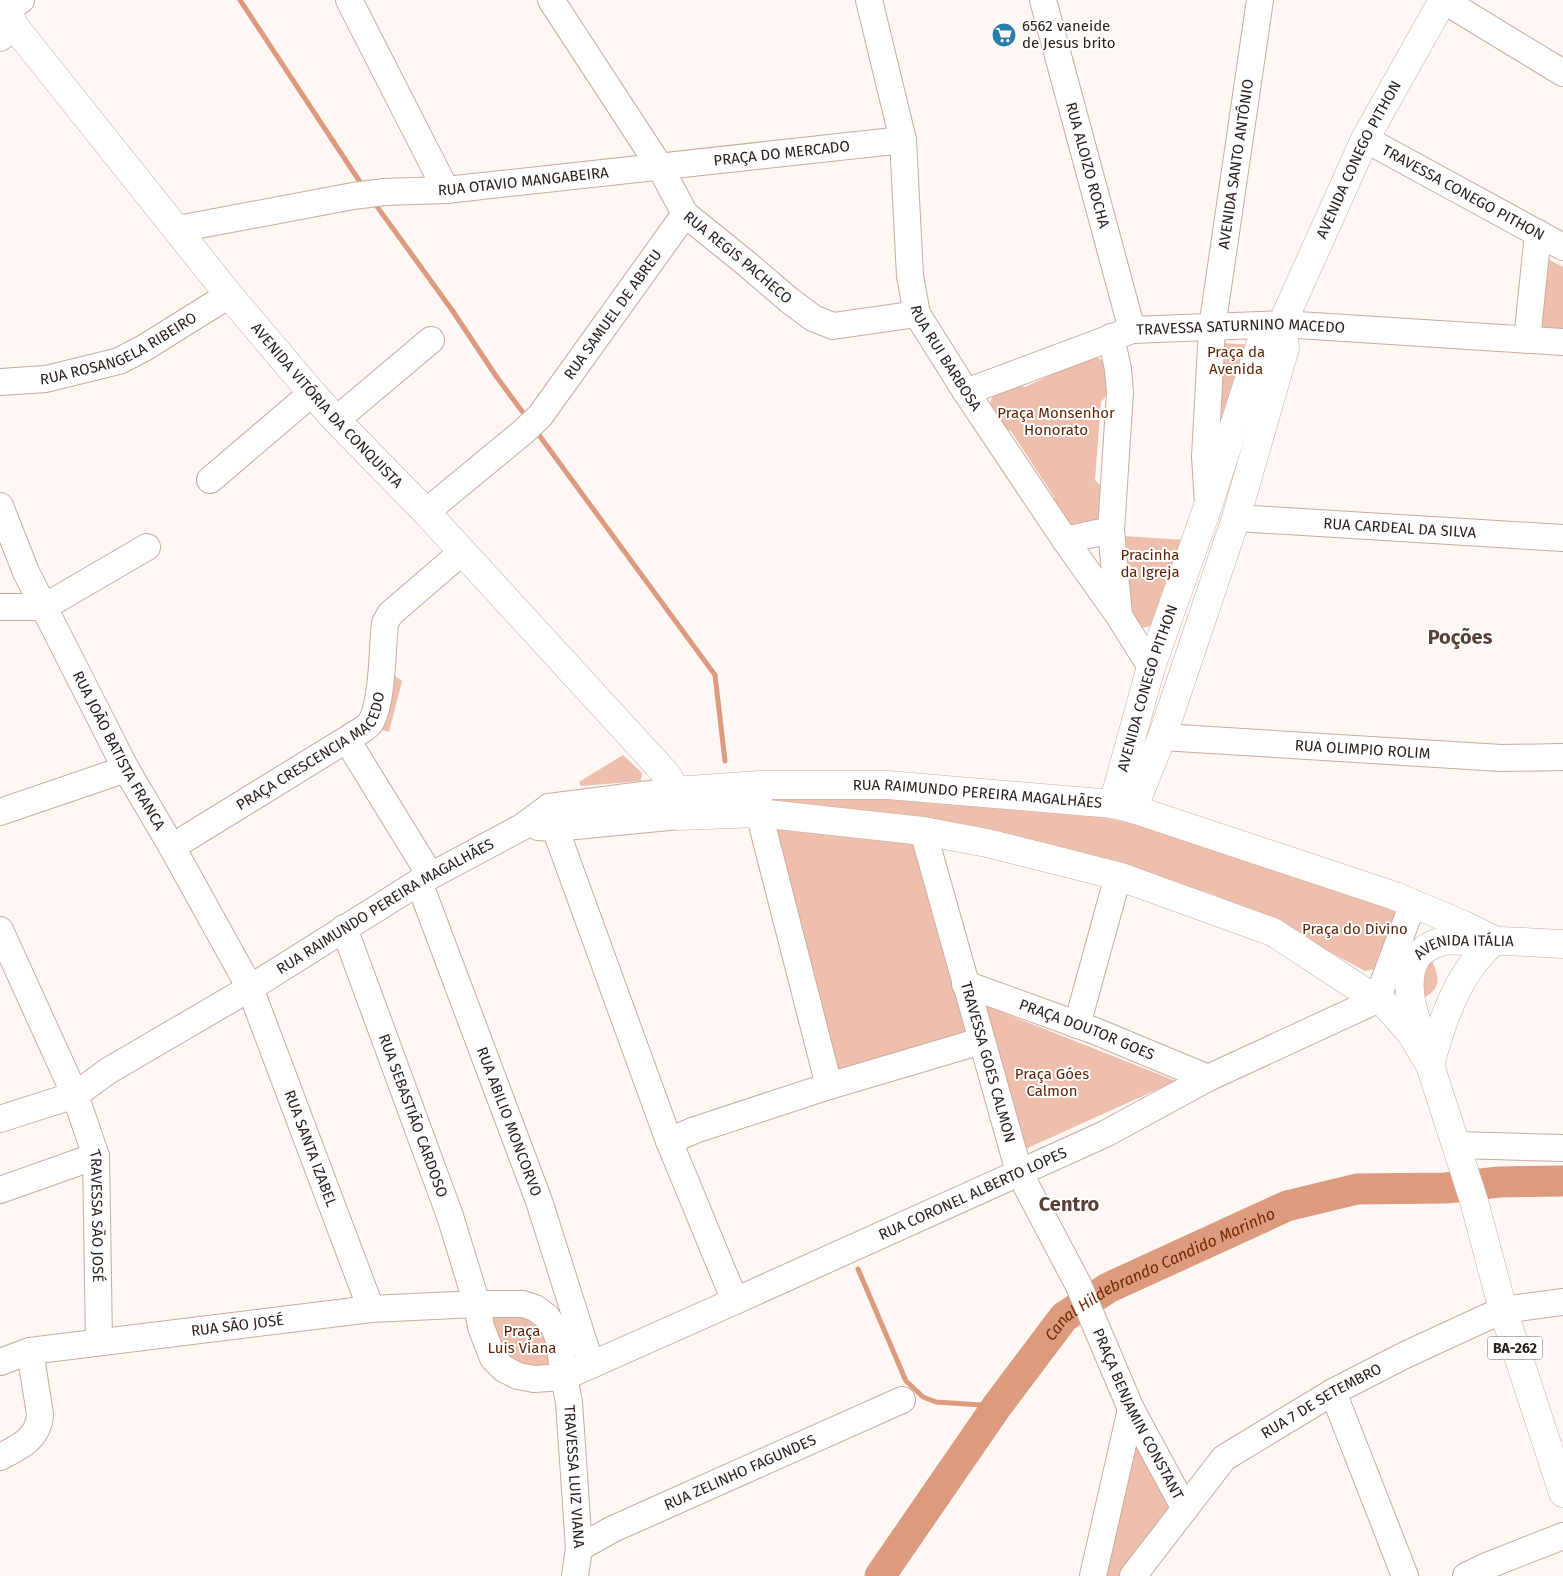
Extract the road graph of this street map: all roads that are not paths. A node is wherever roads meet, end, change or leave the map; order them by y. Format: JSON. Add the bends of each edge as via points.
{"nodes":[{"id":1,"x":349,"y":0,"type":"edge"},
{"id":2,"x":551,"y":0,"type":"edge"},
{"id":3,"x":869,"y":0,"type":"edge"},
{"id":4,"x":1043,"y":0,"type":"edge"},
{"id":5,"x":1260,"y":0,"type":"edge"},
{"id":6,"x":1443,"y":0,"type":"edge"},
{"id":7,"x":9,"y":15,"type":"edge"},
{"id":8,"x":1563,"y":73,"type":"edge"},
{"id":9,"x":1365,"y":139,"type":"junction"},
{"id":10,"x":902,"y":140,"type":"junction"},
{"id":11,"x":660,"y":166,"type":"junction"},
{"id":12,"x":446,"y":190,"type":"junction"},
{"id":13,"x":685,"y":214,"type":"junction"},
{"id":14,"x":178,"y":229,"type":"junction"},
{"id":15,"x":1538,"y":233,"type":"junction"},
{"id":16,"x":1563,"y":247,"type":"edge"},
{"id":17,"x":229,"y":294,"type":"junction"},
{"id":18,"x":917,"y":314,"type":"junction"},
{"id":19,"x":1282,"y":324,"type":"junction"},
{"id":20,"x":1212,"y":328,"type":"junction"},
{"id":21,"x":1121,"y":333,"type":"junction"},
{"id":22,"x":431,"y":340,"type":"dead end"},
{"id":23,"x":1527,"y":340,"type":"junction"},
{"id":24,"x":1563,"y":342,"type":"edge"},
{"id":25,"x":0,"y":382,"type":"edge"},
{"id":26,"x":966,"y":392,"type":"junction"},
{"id":27,"x":312,"y":393,"type":"junction"},
{"id":28,"x":336,"y":420,"type":"junction"},
{"id":29,"x":210,"y":480,"type":"dead end"},
{"id":30,"x":0,"y":506,"type":"edge"},
{"id":31,"x":1208,"y":506,"type":"junction"},
{"id":32,"x":426,"y":512,"type":"junction"},
{"id":33,"x":1236,"y":518,"type":"junction"},
{"id":34,"x":1111,"y":530,"type":"junction"},
{"id":35,"x":1563,"y":538,"type":"edge"},
{"id":36,"x":1065,"y":540,"type":"junction"},
{"id":37,"x":147,"y":547,"type":"dead end"},
{"id":38,"x":462,"y":552,"type":"junction"},
{"id":39,"x":0,"y":607,"type":"edge"},
{"id":40,"x":44,"y":607,"type":"junction"},
{"id":41,"x":1119,"y":616,"type":"junction"},
{"id":42,"x":1151,"y":667,"type":"junction"},
{"id":43,"x":1162,"y":737,"type":"junction"},
{"id":44,"x":347,"y":740,"type":"junction"},
{"id":45,"x":1563,"y":757,"type":"edge"},
{"id":46,"x":126,"y":769,"type":"junction"},
{"id":47,"x":760,"y":785,"type":"junction"},
{"id":48,"x":677,"y":803,"type":"junction"},
{"id":49,"x":1123,"y":807,"type":"junction"},
{"id":50,"x":0,"y":812,"type":"edge"},
{"id":51,"x":759,"y":813,"type":"junction"},
{"id":52,"x":552,"y":817,"type":"junction"},
{"id":53,"x":923,"y":830,"type":"junction"},
{"id":54,"x":172,"y":847,"type":"junction"},
{"id":55,"x":1118,"y":876,"type":"junction"},
{"id":56,"x":425,"y":879,"type":"junction"},
{"id":57,"x":1418,"y":906,"type":"junction"},
{"id":58,"x":344,"y":928,"type":"junction"},
{"id":59,"x":0,"y":930,"type":"edge"},
{"id":60,"x":1494,"y":940,"type":"junction"},
{"id":61,"x":1442,"y":941,"type":"junction"},
{"id":62,"x":1563,"y":944,"type":"edge"},
{"id":63,"x":965,"y":984,"type":"junction"},
{"id":64,"x":250,"y":988,"type":"junction"},
{"id":65,"x":1455,"y":995,"type":"junction"},
{"id":66,"x":1381,"y":1002,"type":"junction"},
{"id":67,"x":1411,"y":1019,"type":"junction"},
{"id":68,"x":1076,"y":1025,"type":"junction"},
{"id":69,"x":982,"y":1041,"type":"junction"},
{"id":70,"x":1430,"y":1065,"type":"junction"},
{"id":71,"x":1208,"y":1078,"type":"junction"},
{"id":72,"x":829,"y":1086,"type":"junction"},
{"id":73,"x":75,"y":1096,"type":"junction"},
{"id":74,"x":0,"y":1119,"type":"edge"},
{"id":75,"x":669,"y":1141,"type":"junction"},
{"id":76,"x":1563,"y":1148,"type":"edge"},
{"id":77,"x":96,"y":1156,"type":"junction"},
{"id":78,"x":1460,"y":1156,"type":"junction"},
{"id":79,"x":1019,"y":1172,"type":"junction"},
{"id":80,"x":0,"y":1190,"type":"edge"},
{"id":81,"x":1078,"y":1284,"type":"joint"},
{"id":82,"x":735,"y":1301,"type":"junction"},
{"id":83,"x":1563,"y":1302,"type":"edge"},
{"id":84,"x":477,"y":1304,"type":"junction"},
{"id":85,"x":371,"y":1309,"type":"junction"},
{"id":86,"x":1503,"y":1310,"type":"junction"},
{"id":87,"x":98,"y":1342,"type":"junction"},
{"id":88,"x":30,"y":1351,"type":"junction"},
{"id":89,"x":0,"y":1362,"type":"edge"},
{"id":90,"x":591,"y":1365,"type":"junction"},
{"id":91,"x":564,"y":1377,"type":"junction"},
{"id":92,"x":1333,"y":1392,"type":"junction"},
{"id":93,"x":902,"y":1400,"type":"dead end"},
{"id":94,"x":1131,"y":1409,"type":"junction"},
{"id":95,"x":0,"y":1457,"type":"edge"},
{"id":96,"x":1563,"y":1493,"type":"edge"},
{"id":97,"x":1185,"y":1510,"type":"junction"},
{"id":98,"x":1563,"y":1536,"type":"edge"},
{"id":99,"x":579,"y":1548,"type":"junction"},
{"id":100,"x":575,"y":1576,"type":"edge"},
{"id":101,"x":1093,"y":1576,"type":"edge"},
{"id":102,"x":1133,"y":1576,"type":"edge"},
{"id":103,"x":1405,"y":1576,"type":"edge"},
{"id":104,"x":1466,"y":1576,"type":"edge"}],
"edges":[{"from":1,"to":12,"type":"street"},
{"from":2,"to":11,"type":"street","name":"RUA REGIS PACHECO"},
{"from":3,"to":10,"type":"street","name":"RUA RUI BARBOSA"},
{"from":4,"to":21,"type":"street","name":"RUA ALOIZO ROCHA"},
{"from":5,"to":20,"type":"street","name":"AVENIDA SANTO ANTÔNIO"},
{"from":6,"to":8,"type":"street"},
{"from":6,"to":9,"type":"main road","name":"AVENIDA CONEGO PITHON"},
{"from":7,"to":14,"type":"main road","name":"AVENIDA VITÓRIA DA CONQUISTA"},
{"from":9,"to":15,"type":"street","name":"TRAVESSA CONEGO PITHON"},
{"from":9,"to":19,"type":"main road","name":"AVENIDA CONEGO PITHON"},
{"from":10,"to":11,"type":"street","name":"PRAÇA DO MERCADO"},
{"from":10,"to":18,"type":"street","name":"RUA RUI BARBOSA","via":[[910,276]]},
{"from":11,"to":12,"type":"street","name":"RUA OTAVIO MANGABEIRA"},
{"from":11,"to":13,"type":"street","name":"RUA REGIS PACHECO"},
{"from":12,"to":14,"type":"street","name":"RUA OTAVIO MANGABEIRA","via":[[353,196]]},
{"from":13,"to":18,"type":"street","name":"RUA REGIS PACHECO","via":[[813,318],[833,326]]},
{"from":13,"to":32,"type":"street","name":"RUA SAMUEL DE ABREU","via":[[532,424]]},
{"from":14,"to":17,"type":"main road","name":"AVENIDA VITÓRIA DA CONQUISTA"},
{"from":15,"to":16,"type":"street","name":"TRAVESSA CONEGO PITHON"},
{"from":15,"to":23,"type":"street"},
{"from":17,"to":25,"type":"street","name":"RUA ROSANGELA RIBEIRO","via":[[119,361],[46,378]]},
{"from":17,"to":27,"type":"main road","name":"AVENIDA VITÓRIA DA CONQUISTA"},
{"from":18,"to":26,"type":"street","name":"RUA RUI BARBOSA"},
{"from":19,"to":20,"type":"street","name":"TRAVESSA SATURNINO MACEDO"},
{"from":19,"to":23,"type":"street","name":"TRAVESSA SATURNINO MACEDO"},
{"from":19,"to":31,"type":"main road","name":"AVENIDA CONEGO PITHON","via":[[1262,339]]},
{"from":19,"to":33,"type":"main road","name":"AVENIDA CONEGO PITHON","via":[[1285,348]]},
{"from":20,"to":21,"type":"street","name":"TRAVESSA SATURNINO MACEDO"},
{"from":20,"to":31,"type":"street","name":"AVENIDA SANTO ANTÔNIO","via":[[1205,458]]},
{"from":21,"to":26,"type":"street","name":"TRAVESSA SATURNINO MACEDO"},
{"from":21,"to":34,"type":"street","name":"RUA ALOIZO ROCHA"},
{"from":22,"to":28,"type":"street"},
{"from":23,"to":24,"type":"street","name":"TRAVESSA SATURNINO MACEDO"},
{"from":26,"to":36,"type":"street","name":"RUA RUI BARBOSA"},
{"from":27,"to":28,"type":"main road","name":"AVENIDA VITÓRIA DA CONQUISTA"},
{"from":27,"to":29,"type":"street"},
{"from":28,"to":32,"type":"main road","name":"AVENIDA VITÓRIA DA CONQUISTA"},
{"from":30,"to":40,"type":"street","name":"RUA JOÃO BATISTA FRANCA","via":[[26,572]]},
{"from":31,"to":42,"type":"main road","name":"AVENIDA CONEGO PITHON"},
{"from":32,"to":38,"type":"main road","name":"AVENIDA VITÓRIA DA CONQUISTA"},
{"from":33,"to":35,"type":"street","name":"RUA CARDEAL DA SILVA"},
{"from":33,"to":43,"type":"main road","name":"AVENIDA CONEGO PITHON"},
{"from":34,"to":36,"type":"street"},
{"from":34,"to":41,"type":"street","name":"RUA ALOIZO ROCHA"},
{"from":36,"to":41,"type":"street","name":"RUA RUI BARBOSA"},
{"from":37,"to":40,"type":"street"},
{"from":38,"to":44,"type":"street","name":"PRAÇA CRESCENCIA MACEDO","via":[[390,614],[385,623],[375,712],[370,723]]},
{"from":38,"to":48,"type":"main road","name":"AVENIDA VITÓRIA DA CONQUISTA","via":[[667,774]]},
{"from":39,"to":40,"type":"street"},
{"from":40,"to":46,"type":"street","name":"RUA JOÃO BATISTA FRANCA"},
{"from":41,"to":42,"type":"street","name":"RUA RUI BARBOSA"},
{"from":42,"to":49,"type":"main road","name":"AVENIDA CONEGO PITHON"},
{"from":43,"to":45,"type":"street","name":"RUA OLIMPIO ROLIM","via":[[1501,758]]},
{"from":43,"to":49,"type":"main road","name":"AVENIDA CONEGO PITHON"},
{"from":44,"to":54,"type":"street","name":"PRAÇA CRESCENCIA MACEDO"},
{"from":44,"to":56,"type":"street","name":"RUA ABILIO MONCORVO"},
{"from":46,"to":50,"type":"street"},
{"from":46,"to":54,"type":"street","name":"RUA JOÃO BATISTA FRANCA"},
{"from":47,"to":48,"type":"main road","name":"RUA RAIMUNDO PEREIRA MAGALHÃES"},
{"from":47,"to":49,"type":"main road","name":"RUA RAIMUNDO PEREIRA MAGALHÃES","via":[[888,785]]},
{"from":47,"to":51,"type":"street"},
{"from":48,"to":51,"type":"main road","name":"RUA RAIMUNDO PEREIRA MAGALHÃES"},
{"from":48,"to":52,"type":"street","name":"RUA RAIMUNDO PEREIRA MAGALHÃES"},
{"from":49,"to":57,"type":"main road","name":"RUA RAIMUNDO PEREIRA MAGALHÃES"},
{"from":51,"to":53,"type":"main road","name":"RUA RAIMUNDO PEREIRA MAGALHÃES"},
{"from":51,"to":72,"type":"street"},
{"from":52,"to":56,"type":"street","name":"RUA RAIMUNDO PEREIRA MAGALHÃES","via":[[522,827]]},
{"from":52,"to":75,"type":"street"},
{"from":53,"to":55,"type":"main road","name":"RUA RAIMUNDO PEREIRA MAGALHÃES"},
{"from":53,"to":63,"type":"street","name":"TRAVESSA GOES CALMON"},
{"from":54,"to":64,"type":"street","name":"RUA JOÃO BATISTA FRANCA"},
{"from":55,"to":66,"type":"main road","name":"RUA RAIMUNDO PEREIRA MAGALHÃES","via":[[1273,932]]},
{"from":55,"to":68,"type":"street"},
{"from":56,"to":58,"type":"street","name":"RUA RAIMUNDO PEREIRA MAGALHÃES"},
{"from":56,"to":90,"type":"street","name":"RUA ABILIO MONCORVO","via":[[539,1201]]},
{"from":57,"to":60,"type":"main road","name":"RUA RAIMUNDO PEREIRA MAGALHÃES"},
{"from":57,"to":61,"type":"main road"},
{"from":57,"to":66,"type":"street"},
{"from":58,"to":64,"type":"street","name":"RUA RAIMUNDO PEREIRA MAGALHÃES"},
{"from":58,"to":84,"type":"street","name":"RUA SEBASTIÃO CARDOSO","via":[[450,1216]]},
{"from":59,"to":73,"type":"street","name":"TRAVESSA SÃO JOSÉ"},
{"from":60,"to":61,"type":"main road","name":"AVENIDA ITÁLIA"},
{"from":60,"to":62,"type":"main road","name":"AVENIDA ITÁLIA"},
{"from":60,"to":65,"type":"main road","via":[[1475,960]]},
{"from":61,"to":65,"type":"main road"},
{"from":61,"to":67,"type":"main road","name":"AVENIDA ITÁLIA","via":[[1428,947],[1414,962],[1410,986]]},
{"from":63,"to":68,"type":"street","name":"PRAÇA DOUTOR GOES"},
{"from":63,"to":69,"type":"street","name":"TRAVESSA GOES CALMON"},
{"from":64,"to":73,"type":"street","name":"RUA RAIMUNDO PEREIRA MAGALHÃES","via":[[108,1071]]},
{"from":64,"to":85,"type":"street","name":"RUA SANTA IZABEL"},
{"from":65,"to":67,"type":"main road","via":[[1436,1009]]},
{"from":65,"to":70,"type":"main road","via":[[1440,1029]]},
{"from":66,"to":67,"type":"main road","name":"RUA RAIMUNDO PEREIRA MAGALHÃES"},
{"from":66,"to":71,"type":"street","name":"RUA CORONEL ALBERTO LOPES"},
{"from":67,"to":70,"type":"main road","number":"BA-262"},
{"from":68,"to":71,"type":"street","name":"PRAÇA DOUTOR GOES"},
{"from":69,"to":72,"type":"street"},
{"from":69,"to":79,"type":"street","name":"TRAVESSA GOES CALMON"},
{"from":70,"to":78,"type":"main road","number":"BA-262"},
{"from":71,"to":79,"type":"street","name":"RUA CORONEL ALBERTO LOPES","via":[[1105,1134]]},
{"from":72,"to":75,"type":"street"},
{"from":73,"to":74,"type":"street"},
{"from":73,"to":77,"type":"street","name":"TRAVESSA SÃO JOSÉ"},
{"from":75,"to":82,"type":"street"},
{"from":76,"to":78,"type":"street"},
{"from":77,"to":80,"type":"street"},
{"from":77,"to":87,"type":"street","name":"TRAVESSA SÃO JOSÉ"},
{"from":78,"to":86,"type":"main road","number":"BA-262"},
{"from":79,"to":81,"type":"street","name":"TRAVESSA GOES CALMON"},
{"from":79,"to":82,"type":"street","name":"RUA CORONEL ALBERTO LOPES"},
{"from":81,"to":94,"type":"street","name":"PRAÇA BENJAMIN CONSTANT"},
{"from":82,"to":90,"type":"street","name":"RUA CORONEL ALBERTO LOPES"},
{"from":83,"to":86,"type":"street","name":"RUA 7 DE SETEMBRO"},
{"from":84,"to":85,"type":"street","name":"RUA SÃO JOSÉ"},
{"from":84,"to":91,"type":"street","via":[[486,1343],[493,1358],[504,1369],[534,1379]]},
{"from":84,"to":91,"type":"street","name":"TRAVESSA LUIZ VIANA","via":[[523,1304],[546,1316],[558,1340]]},
{"from":85,"to":87,"type":"street","name":"RUA SÃO JOSÉ"},
{"from":86,"to":92,"type":"street","name":"RUA 7 DE SETEMBRO"},
{"from":86,"to":96,"type":"main road","number":"BA-262"},
{"from":87,"to":88,"type":"street","name":"RUA SÃO JOSÉ"},
{"from":88,"to":89,"type":"street","name":"RUA SÃO JOSÉ"},
{"from":88,"to":95,"type":"street","via":[[40,1422],[31,1438]]},
{"from":90,"to":91,"type":"street","name":"RUA CORONEL ALBERTO LOPES"},
{"from":91,"to":99,"type":"street","name":"TRAVESSA LUIZ VIANA","via":[[569,1402]]},
{"from":92,"to":97,"type":"street","name":"RUA 7 DE SETEMBRO","via":[[1224,1458]]},
{"from":92,"to":103,"type":"street"},
{"from":93,"to":99,"type":"street","name":"RUA ZELINHO FAGUNDES","via":[[622,1525]]},
{"from":94,"to":97,"type":"street","name":"PRAÇA BENJAMIN CONSTANT"},
{"from":94,"to":101,"type":"street"},
{"from":97,"to":102,"type":"street","name":"RUA 7 DE SETEMBRO"},
{"from":98,"to":104,"type":"street"},
{"from":99,"to":100,"type":"street","name":"TRAVESSA LUIZ VIANA"}]}
